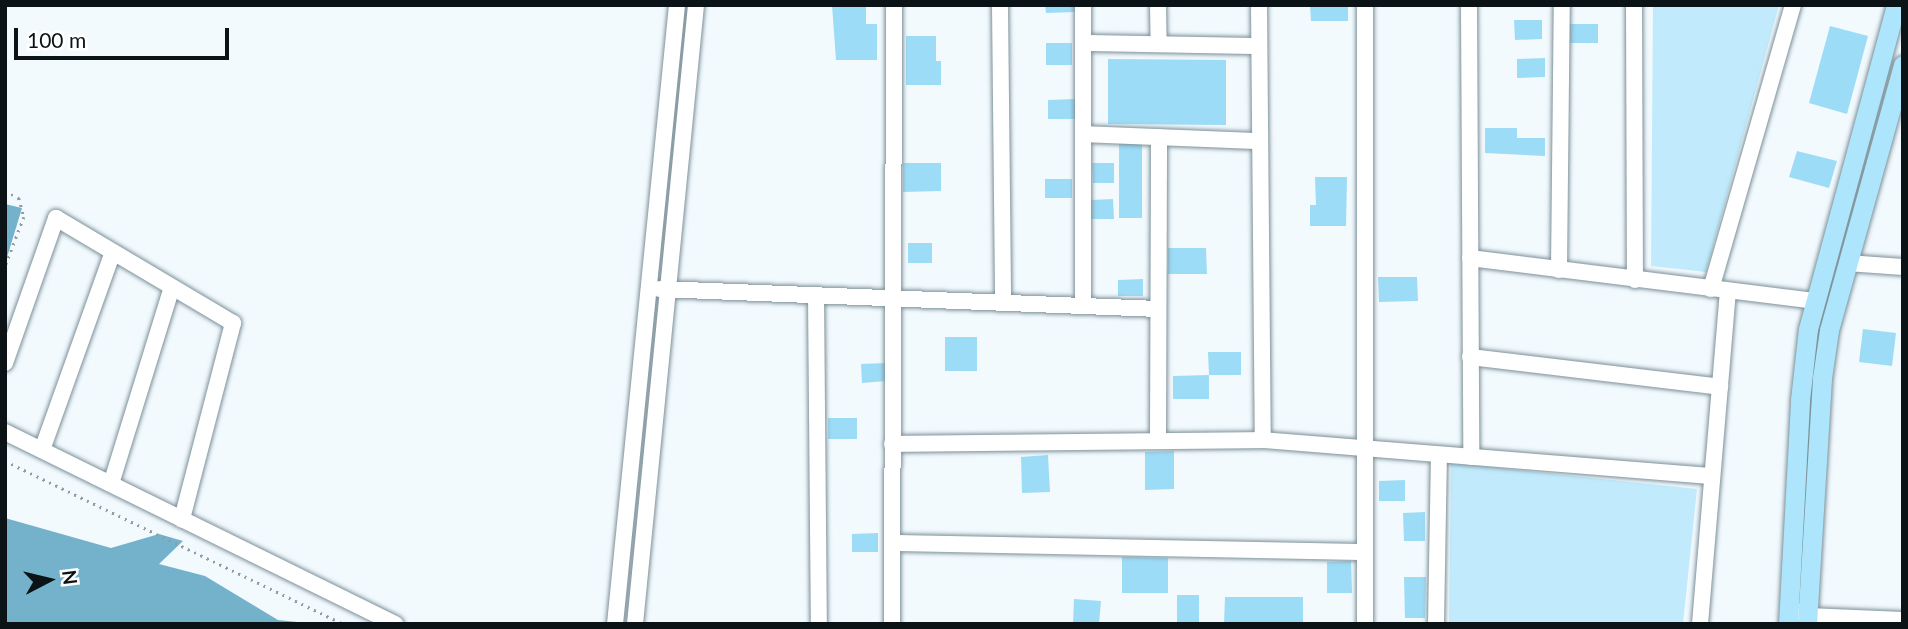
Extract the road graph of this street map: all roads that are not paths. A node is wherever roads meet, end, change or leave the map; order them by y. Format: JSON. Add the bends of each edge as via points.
{"nodes":[{"id":1,"x":677,"y":5,"type":"edge"},
{"id":2,"x":696,"y":5,"type":"edge"},
{"id":3,"x":894,"y":5,"type":"edge"},
{"id":4,"x":1000,"y":5,"type":"edge"},
{"id":5,"x":1083,"y":5,"type":"edge"},
{"id":6,"x":1158,"y":5,"type":"edge"},
{"id":7,"x":1259,"y":5,"type":"edge"},
{"id":8,"x":1365,"y":5,"type":"edge"},
{"id":9,"x":1469,"y":5,"type":"edge"},
{"id":10,"x":1562,"y":5,"type":"edge"},
{"id":11,"x":1634,"y":5,"type":"edge"},
{"id":12,"x":1793,"y":5,"type":"edge"},
{"id":13,"x":1896,"y":5,"type":"edge"},
{"id":14,"x":1083,"y":43,"type":"junction"},
{"id":15,"x":1159,"y":44,"type":"junction"},
{"id":16,"x":1259,"y":46,"type":"junction"},
{"id":17,"x":1903,"y":65,"type":"edge"},
{"id":18,"x":1083,"y":134,"type":"junction"},
{"id":19,"x":1158,"y":137,"type":"junction"},
{"id":20,"x":1260,"y":141,"type":"junction"},
{"id":21,"x":113,"y":252,"type":"junction"},
{"id":22,"x":1470,"y":258,"type":"junction"},
{"id":23,"x":1847,"y":263,"type":"junction"},
{"id":24,"x":1903,"y":267,"type":"edge"},
{"id":25,"x":1559,"y":270,"type":"junction"},
{"id":26,"x":1635,"y":280,"type":"junction"},
{"id":27,"x":172,"y":287,"type":"junction"},
{"id":28,"x":647,"y":288,"type":"junction"},
{"id":29,"x":669,"y":289,"type":"junction"},
{"id":30,"x":1719,"y":290,"type":"junction"},
{"id":31,"x":816,"y":295,"type":"junction"},
{"id":32,"x":893,"y":299,"type":"junction"},
{"id":33,"x":1816,"y":301,"type":"junction"},
{"id":34,"x":1003,"y":303,"type":"junction"},
{"id":35,"x":1083,"y":306,"type":"junction"},
{"id":36,"x":1158,"y":309,"type":"junction"},
{"id":37,"x":1470,"y":357,"type":"junction"},
{"id":38,"x":5,"y":363,"type":"edge"},
{"id":39,"x":1720,"y":387,"type":"junction"},
{"id":40,"x":5,"y":432,"type":"edge"},
{"id":41,"x":1158,"y":440,"type":"junction"},
{"id":42,"x":1263,"y":440,"type":"junction"},
{"id":43,"x":892,"y":444,"type":"junction"},
{"id":44,"x":1365,"y":449,"type":"junction"},
{"id":45,"x":42,"y":450,"type":"junction"},
{"id":46,"x":1439,"y":455,"type":"junction"},
{"id":47,"x":1471,"y":457,"type":"junction"},
{"id":48,"x":1712,"y":476,"type":"junction"},
{"id":49,"x":111,"y":484,"type":"junction"},
{"id":50,"x":182,"y":519,"type":"junction"},
{"id":51,"x":892,"y":543,"type":"junction"},
{"id":52,"x":1365,"y":552,"type":"junction"},
{"id":53,"x":1798,"y":618,"type":"edge"},
{"id":54,"x":1903,"y":620,"type":"edge"},
{"id":55,"x":395,"y":624,"type":"edge"},
{"id":56,"x":615,"y":624,"type":"edge"},
{"id":57,"x":635,"y":624,"type":"edge"},
{"id":58,"x":819,"y":624,"type":"edge"},
{"id":59,"x":892,"y":624,"type":"edge"},
{"id":60,"x":1365,"y":624,"type":"edge"},
{"id":61,"x":1436,"y":624,"type":"edge"},
{"id":62,"x":1700,"y":624,"type":"edge"}],
"edges":[{"from":1,"to":28,"type":"street"},
{"from":2,"to":29,"type":"street"},
{"from":3,"to":32,"type":"street"},
{"from":4,"to":34,"type":"street"},
{"from":5,"to":14,"type":"street"},
{"from":6,"to":15,"type":"street"},
{"from":7,"to":16,"type":"street"},
{"from":8,"to":44,"type":"street"},
{"from":9,"to":22,"type":"street"},
{"from":10,"to":25,"type":"street"},
{"from":11,"to":26,"type":"street"},
{"from":12,"to":30,"type":"street"},
{"from":13,"to":33,"type":"main road"},
{"from":14,"to":15,"type":"street"},
{"from":14,"to":18,"type":"street"},
{"from":15,"to":16,"type":"street"},
{"from":16,"to":20,"type":"street"},
{"from":17,"to":23,"type":"main road"},
{"from":18,"to":19,"type":"street"},
{"from":18,"to":35,"type":"street"},
{"from":19,"to":20,"type":"street"},
{"from":19,"to":36,"type":"street"},
{"from":20,"to":42,"type":"street"},
{"from":21,"to":27,"type":"street"},
{"from":21,"to":38,"type":"street","via":[[56,218]]},
{"from":21,"to":45,"type":"street"},
{"from":22,"to":25,"type":"street"},
{"from":22,"to":37,"type":"street"},
{"from":23,"to":24,"type":"street"},
{"from":23,"to":53,"type":"main road","via":[[1822,378]]},
{"from":25,"to":26,"type":"street"},
{"from":26,"to":30,"type":"street"},
{"from":27,"to":49,"type":"street"},
{"from":27,"to":50,"type":"street","via":[[233,323]]},
{"from":28,"to":29,"type":"street"},
{"from":28,"to":56,"type":"street"},
{"from":29,"to":31,"type":"street"},
{"from":29,"to":57,"type":"street"},
{"from":30,"to":33,"type":"street"},
{"from":30,"to":39,"type":"street"},
{"from":31,"to":32,"type":"street"},
{"from":31,"to":58,"type":"street"},
{"from":32,"to":34,"type":"street"},
{"from":32,"to":43,"type":"street"},
{"from":33,"to":53,"type":"main road","via":[[1800,400]]},
{"from":34,"to":35,"type":"street"},
{"from":35,"to":36,"type":"street"},
{"from":36,"to":41,"type":"street"},
{"from":37,"to":39,"type":"street"},
{"from":37,"to":47,"type":"street"},
{"from":39,"to":48,"type":"street"},
{"from":40,"to":45,"type":"street"},
{"from":41,"to":42,"type":"street"},
{"from":41,"to":43,"type":"street"},
{"from":42,"to":44,"type":"street"},
{"from":43,"to":51,"type":"street"},
{"from":44,"to":46,"type":"street"},
{"from":44,"to":52,"type":"street"},
{"from":45,"to":49,"type":"street"},
{"from":46,"to":47,"type":"street"},
{"from":46,"to":61,"type":"street"},
{"from":47,"to":48,"type":"street"},
{"from":48,"to":62,"type":"street"},
{"from":49,"to":50,"type":"street"},
{"from":50,"to":55,"type":"street"},
{"from":51,"to":52,"type":"street"},
{"from":51,"to":59,"type":"street"},
{"from":52,"to":60,"type":"street"},
{"from":53,"to":54,"type":"street"}]}
